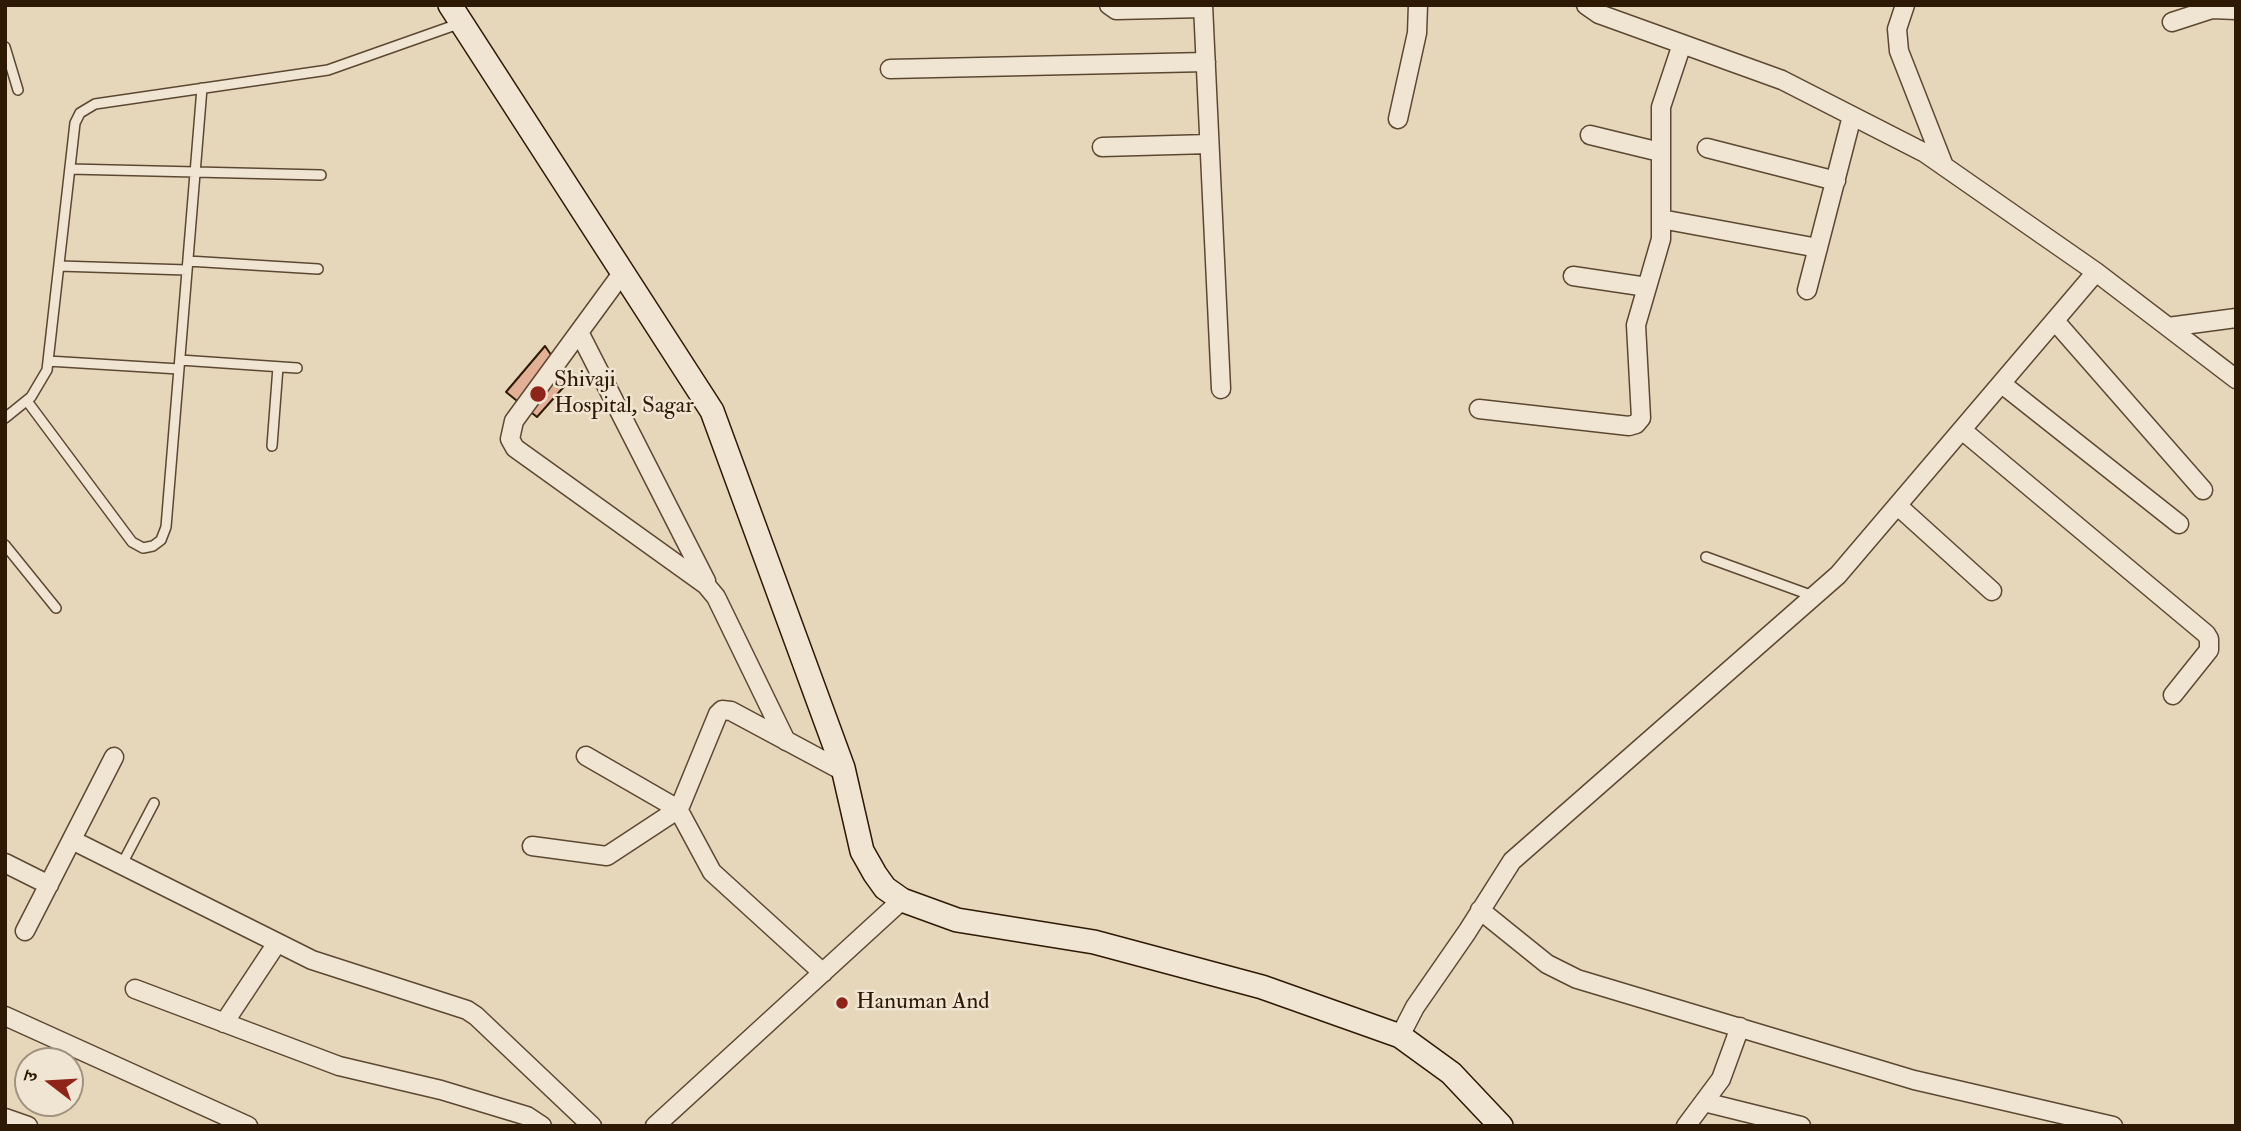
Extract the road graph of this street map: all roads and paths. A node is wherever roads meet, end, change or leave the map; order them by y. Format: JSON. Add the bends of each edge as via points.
{"nodes":[{"id":1,"x":1109,"y":5,"type":"edge"},
{"id":2,"x":1418,"y":5,"type":"edge"},
{"id":3,"x":1586,"y":5,"type":"edge"},
{"id":4,"x":1905,"y":5,"type":"edge"},
{"id":5,"x":1203,"y":7,"type":"edge"},
{"id":6,"x":2236,"y":10,"type":"edge"},
{"id":7,"x":456,"y":14,"type":"edge"},
{"id":8,"x":2172,"y":22,"type":"dead end"},
{"id":9,"x":1682,"y":44,"type":"junction"},
{"id":10,"x":5,"y":47,"type":"edge"},
{"id":11,"x":1206,"y":62,"type":"junction"},
{"id":12,"x":890,"y":69,"type":"dead end"},
{"id":13,"x":202,"y":88,"type":"junction"},
{"id":14,"x":18,"y":90,"type":"dead end"},
{"id":15,"x":1852,"y":116,"type":"junction"},
{"id":16,"x":1398,"y":119,"type":"dead end"},
{"id":17,"x":1590,"y":135,"type":"dead end"},
{"id":18,"x":1209,"y":144,"type":"junction"},
{"id":19,"x":1102,"y":147,"type":"dead end"},
{"id":20,"x":1707,"y":148,"type":"dead end"},
{"id":21,"x":1661,"y":152,"type":"junction"},
{"id":22,"x":1944,"y":166,"type":"junction"},
{"id":23,"x":70,"y":169,"type":"junction"},
{"id":24,"x":195,"y":172,"type":"junction"},
{"id":25,"x":321,"y":175,"type":"dead end"},
{"id":26,"x":1836,"y":181,"type":"junction"},
{"id":27,"x":1661,"y":219,"type":"junction"},
{"id":28,"x":1818,"y":248,"type":"junction"},
{"id":29,"x":188,"y":265,"type":"junction"},
{"id":30,"x":59,"y":266,"type":"junction"},
{"id":31,"x":318,"y":269,"type":"dead end"},
{"id":32,"x":623,"y":272,"type":"junction"},
{"id":33,"x":2096,"y":272,"type":"junction"},
{"id":34,"x":1573,"y":276,"type":"dead end"},
{"id":35,"x":1647,"y":287,"type":"junction"},
{"id":36,"x":1807,"y":290,"type":"dead end"},
{"id":37,"x":2236,"y":318,"type":"edge"},
{"id":38,"x":2055,"y":321,"type":"junction"},
{"id":39,"x":2168,"y":327,"type":"junction"},
{"id":40,"x":579,"y":332,"type":"junction"},
{"id":41,"x":48,"y":361,"type":"junction"},
{"id":42,"x":179,"y":364,"type":"junction"},
{"id":43,"x":278,"y":367,"type":"junction"},
{"id":44,"x":297,"y":368,"type":"dead end"},
{"id":45,"x":2236,"y":379,"type":"edge"},
{"id":46,"x":2002,"y":384,"type":"junction"},
{"id":47,"x":1221,"y":389,"type":"dead end"},
{"id":48,"x":27,"y":401,"type":"junction"},
{"id":49,"x":1479,"y":409,"type":"dead end"},
{"id":50,"x":5,"y":418,"type":"edge"},
{"id":51,"x":1962,"y":430,"type":"junction"},
{"id":52,"x":272,"y":446,"type":"dead end"},
{"id":53,"x":2203,"y":490,"type":"dead end"},
{"id":54,"x":1898,"y":506,"type":"junction"},
{"id":55,"x":2179,"y":524,"type":"dead end"},
{"id":56,"x":5,"y":545,"type":"edge"},
{"id":57,"x":1706,"y":558,"type":"dead end"},
{"id":58,"x":1992,"y":592,"type":"dead end"},
{"id":59,"x":713,"y":593,"type":"junction"},
{"id":60,"x":1815,"y":596,"type":"junction"},
{"id":61,"x":56,"y":608,"type":"dead end"},
{"id":62,"x":2173,"y":695,"type":"dead end"},
{"id":63,"x":786,"y":741,"type":"junction"},
{"id":64,"x":586,"y":756,"type":"dead end"},
{"id":65,"x":114,"y":757,"type":"dead end"},
{"id":66,"x":841,"y":770,"type":"junction"},
{"id":67,"x":154,"y":803,"type":"dead end"},
{"id":68,"x":678,"y":809,"type":"junction"},
{"id":69,"x":72,"y":840,"type":"junction"},
{"id":70,"x":533,"y":846,"type":"dead end"},
{"id":71,"x":5,"y":863,"type":"edge"},
{"id":72,"x":121,"y":866,"type":"junction"},
{"id":73,"x":49,"y":885,"type":"junction"},
{"id":74,"x":902,"y":900,"type":"junction"},
{"id":75,"x":1480,"y":910,"type":"junction"},
{"id":76,"x":25,"y":931,"type":"dead end"},
{"id":77,"x":277,"y":943,"type":"junction"},
{"id":78,"x":823,"y":973,"type":"junction"},
{"id":79,"x":135,"y":989,"type":"dead end"},
{"id":80,"x":5,"y":1016,"type":"edge"},
{"id":81,"x":224,"y":1023,"type":"junction"},
{"id":82,"x":1740,"y":1027,"type":"junction"},
{"id":83,"x":1400,"y":1036,"type":"junction"},
{"id":84,"x":1704,"y":1102,"type":"junction"},
{"id":85,"x":5,"y":1118,"type":"edge"},
{"id":86,"x":1747,"y":1119,"type":"edge"},
{"id":87,"x":28,"y":1126,"type":"edge"},
{"id":88,"x":248,"y":1126,"type":"edge"},
{"id":89,"x":542,"y":1126,"type":"edge"},
{"id":90,"x":592,"y":1126,"type":"edge"},
{"id":91,"x":655,"y":1126,"type":"edge"},
{"id":92,"x":1501,"y":1126,"type":"edge"},
{"id":93,"x":1686,"y":1126,"type":"edge"},
{"id":94,"x":1801,"y":1126,"type":"edge"},
{"id":95,"x":2113,"y":1126,"type":"edge"}],
"edges":[{"from":1,"to":5,"type":"street","via":[[1116,10]]},
{"from":2,"to":16,"type":"street","via":[[1417,33]]},
{"from":3,"to":9,"type":"street"},
{"from":4,"to":22,"type":"street","via":[[1897,29],[1899,51]]},
{"from":5,"to":11,"type":"street"},
{"from":6,"to":8,"type":"street","via":[[2212,9]]},
{"from":7,"to":13,"type":"lane","via":[[328,70]]},
{"from":7,"to":32,"type":"main road"},
{"from":9,"to":15,"type":"street","via":[[1782,80]]},
{"from":9,"to":21,"type":"street","via":[[1663,97]]},
{"from":10,"to":14,"type":"lane"},
{"from":11,"to":12,"type":"street"},
{"from":11,"to":18,"type":"street"},
{"from":13,"to":23,"type":"lane","via":[[87,108],[75,123]]},
{"from":13,"to":24,"type":"lane"},
{"from":15,"to":22,"type":"street"},
{"from":15,"to":26,"type":"street"},
{"from":17,"to":21,"type":"street"},
{"from":18,"to":19,"type":"street"},
{"from":18,"to":47,"type":"street"},
{"from":20,"to":26,"type":"street"},
{"from":21,"to":27,"type":"street"},
{"from":22,"to":33,"type":"street"},
{"from":23,"to":24,"type":"lane"},
{"from":23,"to":30,"type":"lane"},
{"from":24,"to":25,"type":"lane"},
{"from":24,"to":29,"type":"lane"},
{"from":26,"to":28,"type":"street"},
{"from":27,"to":28,"type":"street"},
{"from":27,"to":35,"type":"street","via":[[1659,250]]},
{"from":28,"to":36,"type":"street"},
{"from":29,"to":30,"type":"lane"},
{"from":29,"to":31,"type":"lane"},
{"from":29,"to":42,"type":"lane"},
{"from":30,"to":41,"type":"lane"},
{"from":32,"to":40,"type":"street"},
{"from":32,"to":66,"type":"main road","via":[[712,411]]},
{"from":33,"to":38,"type":"street"},
{"from":33,"to":39,"type":"street"},
{"from":34,"to":35,"type":"street"},
{"from":35,"to":49,"type":"street","via":[[1636,325],[1642,410],[1636,424]]},
{"from":37,"to":39,"type":"street"},
{"from":38,"to":46,"type":"street"},
{"from":38,"to":53,"type":"street"},
{"from":39,"to":45,"type":"street"},
{"from":40,"to":59,"type":"street"},
{"from":40,"to":59,"type":"street","via":[[514,421],[510,439],[515,448],[692,573]]},
{"from":41,"to":42,"type":"lane"},
{"from":41,"to":48,"type":"lane","via":[[40,385]]},
{"from":42,"to":43,"type":"lane"},
{"from":42,"to":48,"type":"lane","via":[[166,527],[153,547],[132,542]]},
{"from":43,"to":44,"type":"lane"},
{"from":43,"to":52,"type":"lane"},
{"from":46,"to":51,"type":"street"},
{"from":46,"to":55,"type":"street"},
{"from":48,"to":50,"type":"lane"},
{"from":51,"to":54,"type":"street"},
{"from":51,"to":62,"type":"street","via":[[2210,639],[2209,650]]},
{"from":54,"to":58,"type":"street"},
{"from":54,"to":60,"type":"street"},
{"from":56,"to":61,"type":"lane"},
{"from":57,"to":60,"type":"lane"},
{"from":59,"to":63,"type":"street"},
{"from":60,"to":75,"type":"street","via":[[1520,853]]},
{"from":63,"to":66,"type":"street"},
{"from":63,"to":68,"type":"street","via":[[722,710]]},
{"from":64,"to":68,"type":"street"},
{"from":65,"to":69,"type":"street"},
{"from":66,"to":74,"type":"main road","via":[[863,851],[885,888]]},
{"from":67,"to":72,"type":"lane"},
{"from":68,"to":70,"type":"street","via":[[607,856]]},
{"from":68,"to":78,"type":"street","via":[[712,872]]},
{"from":69,"to":72,"type":"street"},
{"from":69,"to":73,"type":"street"},
{"from":71,"to":73,"type":"street"},
{"from":72,"to":77,"type":"street"},
{"from":73,"to":76,"type":"street"},
{"from":74,"to":78,"type":"street"},
{"from":74,"to":83,"type":"main road","via":[[957,920],[1094,942],[1262,986]]},
{"from":75,"to":82,"type":"street","via":[[1560,972]]},
{"from":75,"to":83,"type":"street"},
{"from":77,"to":81,"type":"street"},
{"from":77,"to":90,"type":"street","via":[[327,965],[467,1010]]},
{"from":78,"to":91,"type":"street"},
{"from":79,"to":81,"type":"street"},
{"from":80,"to":88,"type":"street"},
{"from":81,"to":89,"type":"street","via":[[339,1066],[441,1090],[527,1116]]},
{"from":82,"to":84,"type":"street","via":[[1721,1079]]},
{"from":82,"to":95,"type":"street","via":[[1914,1080]]},
{"from":83,"to":92,"type":"main road","via":[[1451,1073]]},
{"from":84,"to":86,"type":"street"},
{"from":84,"to":93,"type":"street"},
{"from":85,"to":87,"type":"street"},
{"from":86,"to":94,"type":"street"}]}
